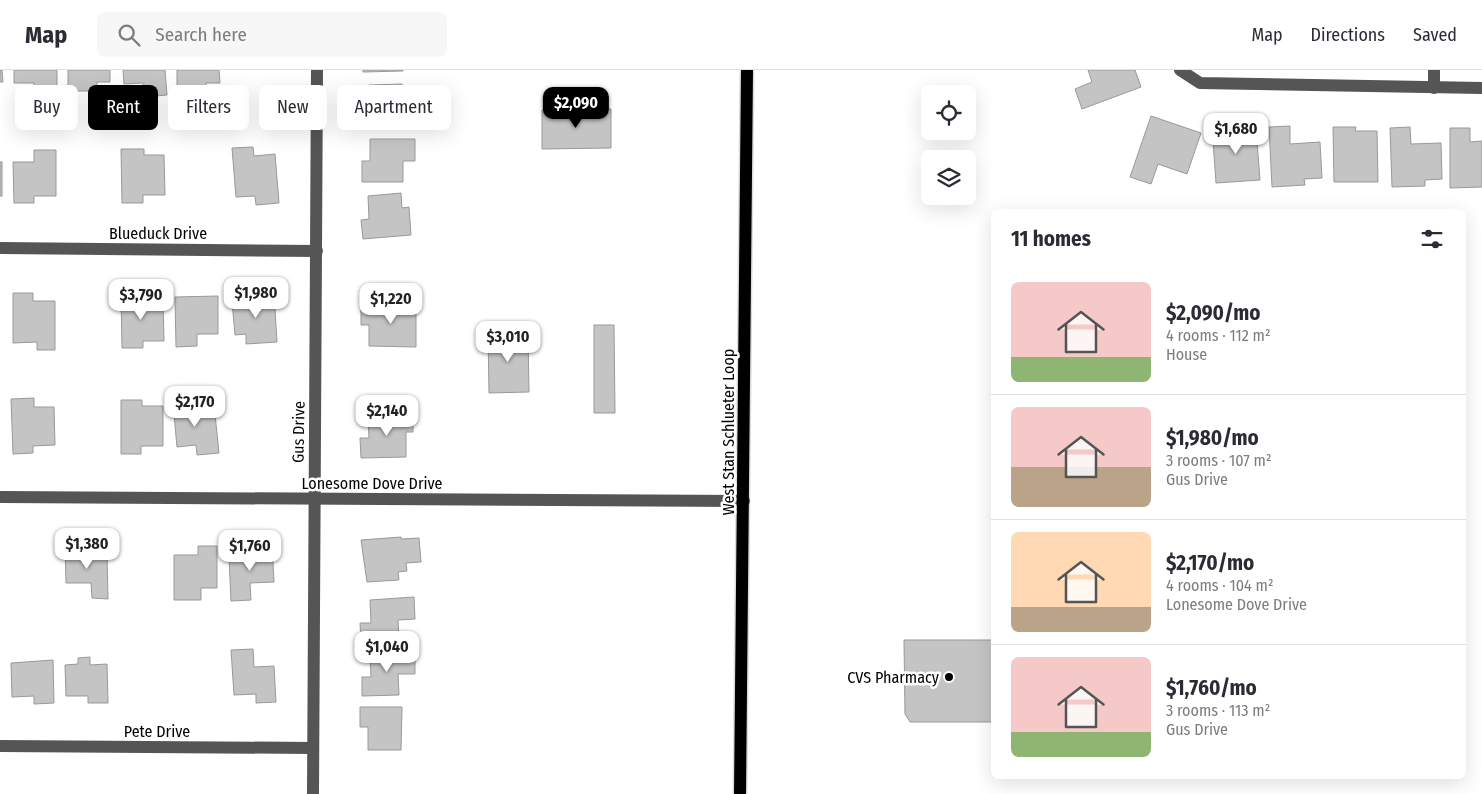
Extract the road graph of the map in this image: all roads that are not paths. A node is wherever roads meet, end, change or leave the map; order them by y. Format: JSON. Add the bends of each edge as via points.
{"nodes":[{"id":1,"x":317,"y":70,"type":"edge"},
{"id":2,"x":747,"y":70,"type":"edge"},
{"id":3,"x":1434,"y":70,"type":"edge"},
{"id":4,"x":1180,"y":71,"type":"edge"},
{"id":5,"x":1434,"y":88,"type":"junction"},
{"id":6,"x":1482,"y":88,"type":"edge"},
{"id":7,"x":0,"y":248,"type":"edge"},
{"id":8,"x":316,"y":251,"type":"junction"},
{"id":9,"x":0,"y":497,"type":"edge"},
{"id":10,"x":314,"y":499,"type":"junction"},
{"id":11,"x":744,"y":501,"type":"junction"},
{"id":12,"x":0,"y":746,"type":"edge"},
{"id":13,"x":313,"y":748,"type":"junction"},
{"id":14,"x":313,"y":794,"type":"edge"},
{"id":15,"x":740,"y":794,"type":"edge"}],
"edges":[{"from":1,"to":8,"type":"street","name":"Gus Drive"},
{"from":2,"to":11,"type":"main road","name":"West Stan Schlueter Loop"},
{"from":3,"to":5,"type":"street"},
{"from":4,"to":5,"type":"street","via":[[1200,83]]},
{"from":5,"to":6,"type":"street"},
{"from":7,"to":8,"type":"street","name":"Blueduck Drive"},
{"from":8,"to":10,"type":"street","name":"Gus Drive"},
{"from":9,"to":10,"type":"street","name":"Lonesome Dove Drive"},
{"from":10,"to":11,"type":"street","name":"Lonesome Dove Drive"},
{"from":10,"to":13,"type":"street","name":"Gus Drive"},
{"from":11,"to":15,"type":"main road","name":"West Stan Schlueter Loop"},
{"from":12,"to":13,"type":"street","name":"Pete Drive"},
{"from":13,"to":14,"type":"street","name":"Gus Drive"}]}
